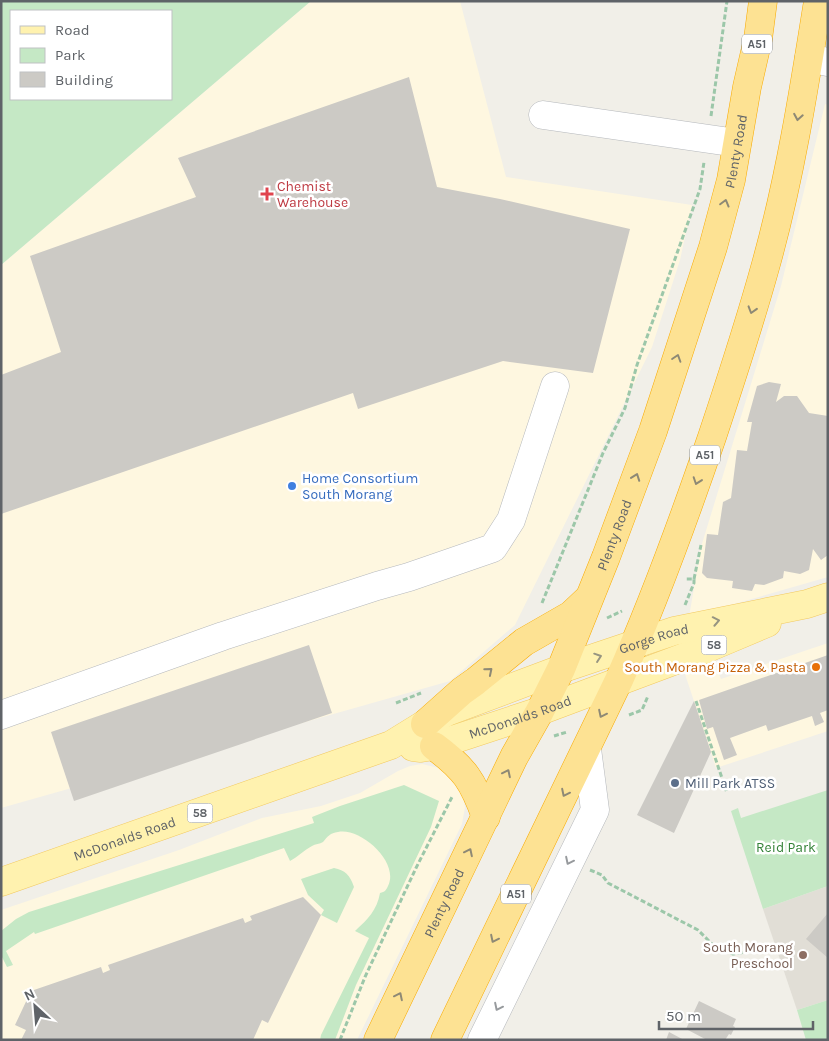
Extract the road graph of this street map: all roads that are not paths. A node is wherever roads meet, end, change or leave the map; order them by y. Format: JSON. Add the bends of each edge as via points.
{"nodes":[{"id":1,"x":763,"y":1,"type":"edge"},
{"id":2,"x":818,"y":1,"type":"edge"},
{"id":3,"x":818,"y":60,"type":"edge"},
{"id":4,"x":543,"y":115,"type":"dead end"},
{"id":5,"x":738,"y":143,"type":"junction"},
{"id":6,"x":555,"y":386,"type":"dead end"},
{"id":7,"x":588,"y":599,"type":"junction"},
{"id":8,"x":817,"y":600,"type":"edge"},
{"id":9,"x":635,"y":644,"type":"junction"},
{"id":10,"x":561,"y":669,"type":"junction"},
{"id":11,"x":619,"y":680,"type":"junction"},
{"id":12,"x":540,"y":711,"type":"junction"},
{"id":13,"x":1,"y":715,"type":"edge"},
{"id":14,"x":430,"y":735,"type":"junction"},
{"id":15,"x":587,"y":749,"type":"junction"},
{"id":16,"x":486,"y":817,"type":"junction"},
{"id":17,"x":1,"y":882,"type":"edge"},
{"id":18,"x":378,"y":1040,"type":"edge"},
{"id":19,"x":445,"y":1040,"type":"edge"},
{"id":20,"x":482,"y":1040,"type":"edge"}],
"edges":[{"from":1,"to":5,"type":"highway","name":"Plenty Road","number":"A51"},
{"from":2,"to":3,"type":"highway","number":"A51"},
{"from":3,"to":9,"type":"highway","number":"A51","one_way":true,"via":[[794,142],[766,264],[731,380],[698,479]]},
{"from":4,"to":5,"type":"street"},
{"from":7,"to":5,"type":"highway","name":"Plenty Road","number":"A51","one_way":true,"via":[[662,405],[713,247]]},
{"from":6,"to":13,"type":"street","via":[[511,520],[493,548],[223,636]]},
{"from":7,"to":10,"type":"highway","name":"Plenty Road","number":"A51"},
{"from":14,"to":7,"type":"highway","one_way":true,"via":[[462,691],[524,642],[571,615]]},
{"from":9,"to":8,"type":"main road","name":"Gorge Road","number":"58","one_way":true,"via":[[696,626]]},
{"from":8,"to":11,"type":"main road","name":"Gorge Road","number":"58","via":[[728,640]]},
{"from":10,"to":9,"type":"main road","name":"Gorge Road","number":"58","one_way":true},
{"from":9,"to":11,"type":"highway","number":"A51"},
{"from":10,"to":12,"type":"highway","name":"Plenty Road","number":"A51"},
{"from":10,"to":14,"type":"main road","name":"McDonalds Road","number":"58","via":[[447,712]]},
{"from":11,"to":12,"type":"main road","name":"McDonalds Road","number":"58"},
{"from":11,"to":15,"type":"highway","number":"A51","one_way":true},
{"from":12,"to":14,"type":"main road","name":"McDonalds Road","number":"58"},
{"from":16,"to":12,"type":"highway","name":"Plenty Road","number":"A51","one_way":true},
{"from":14,"to":16,"type":"highway","via":[[468,776]]},
{"from":14,"to":17,"type":"main road","name":"McDonalds Road","number":"58","via":[[421,748],[391,745]]},
{"from":15,"to":19,"type":"highway","number":"A51","one_way":true},
{"from":15,"to":20,"type":"street","one_way":true,"via":[[595,810]]},
{"from":18,"to":16,"type":"highway","name":"Plenty Road","number":"A51","one_way":true}]}
